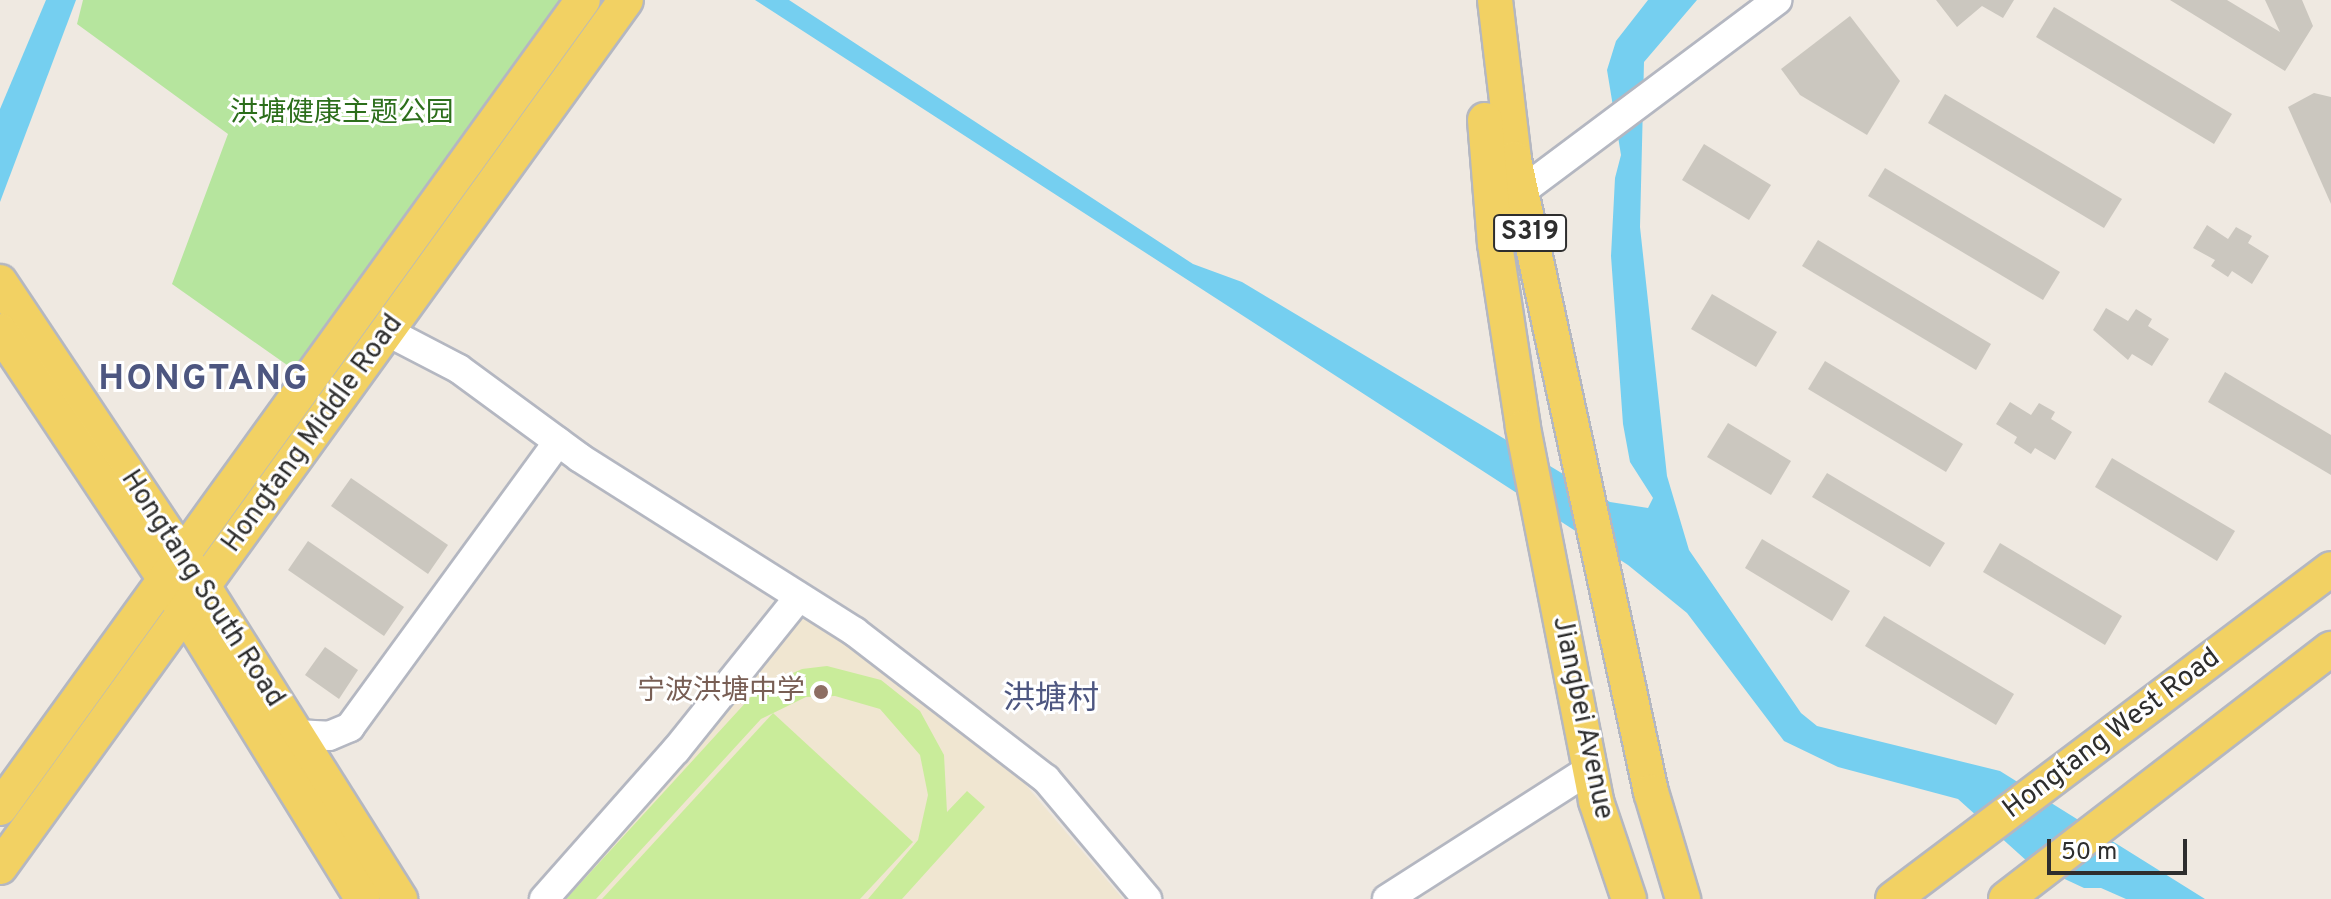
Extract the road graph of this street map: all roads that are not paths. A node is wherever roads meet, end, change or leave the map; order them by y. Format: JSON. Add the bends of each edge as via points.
{"nodes":[{"id":1,"x":583,"y":0,"type":"edge"},
{"id":2,"x":626,"y":0,"type":"edge"},
{"id":3,"x":1471,"y":0,"type":"edge"},
{"id":4,"x":1495,"y":0,"type":"edge"},
{"id":5,"x":1777,"y":0,"type":"edge"},
{"id":6,"x":1521,"y":191,"type":"junction"},
{"id":7,"x":1492,"y":215,"type":"junction"},
{"id":8,"x":0,"y":282,"type":"edge"},
{"id":9,"x":0,"y":331,"type":"edge"},
{"id":10,"x":388,"y":332,"type":"junction"},
{"id":11,"x":558,"y":442,"type":"junction"},
{"id":12,"x":173,"y":567,"type":"junction"},
{"id":13,"x":2331,"y":569,"type":"edge"},
{"id":14,"x":799,"y":597,"type":"junction"},
{"id":15,"x":193,"y":599,"type":"junction"},
{"id":16,"x":2331,"y":649,"type":"edge"},
{"id":17,"x":295,"y":734,"type":"junction"},
{"id":18,"x":1590,"y":769,"type":"junction"},
{"id":19,"x":0,"y":808,"type":"edge"},
{"id":20,"x":0,"y":867,"type":"edge"},
{"id":21,"x":363,"y":899,"type":"edge"},
{"id":22,"x":400,"y":899,"type":"edge"},
{"id":23,"x":544,"y":899,"type":"edge"},
{"id":24,"x":1147,"y":899,"type":"edge"},
{"id":25,"x":1387,"y":899,"type":"edge"},
{"id":26,"x":1629,"y":899,"type":"edge"},
{"id":27,"x":1683,"y":899,"type":"edge"},
{"id":28,"x":1893,"y":899,"type":"edge"},
{"id":29,"x":2006,"y":899,"type":"edge"}],
"edges":[{"from":1,"to":12,"type":"main road","name":"Hongtang Middle Road"},
{"from":2,"to":10,"type":"main road","name":"Hongtang Middle Road"},
{"from":3,"to":7,"type":"main road","number":"S319"},
{"from":4,"to":6,"type":"main road","number":"S319"},
{"from":5,"to":6,"type":"street"},
{"from":6,"to":7,"type":"street"},
{"from":6,"to":27,"type":"main road","name":"Jiangbei Avenue","number":"S319","via":[[1651,792]]},
{"from":7,"to":18,"type":"main road","name":"Jiangbei Avenue","number":"S319","via":[[1523,428]]},
{"from":8,"to":12,"type":"main road","name":"Hongtang South Road"},
{"from":9,"to":12,"type":"main road","name":"Hongtang South Road"},
{"from":10,"to":11,"type":"street","via":[[459,369]]},
{"from":10,"to":15,"type":"main road","name":"Hongtang Middle Road"},
{"from":11,"to":14,"type":"street"},
{"from":11,"to":17,"type":"street","via":[[350,727],[329,736]]},
{"from":12,"to":15,"type":"main road","name":"Hongtang South Road"},
{"from":12,"to":19,"type":"main road","name":"Hongtang Middle Road"},
{"from":13,"to":28,"type":"main road","name":"Hongtang West Road"},
{"from":14,"to":23,"type":"street","via":[[676,750]]},
{"from":14,"to":24,"type":"street","via":[[855,632],[1046,779]]},
{"from":15,"to":17,"type":"main road","name":"Hongtang South Road"},
{"from":15,"to":20,"type":"main road","name":"Hongtang Middle Road"},
{"from":15,"to":21,"type":"main road","name":"Hongtang South Road"},
{"from":16,"to":29,"type":"main road"},
{"from":17,"to":22,"type":"main road","name":"Hongtang South Road"},
{"from":18,"to":25,"type":"street"},
{"from":18,"to":26,"type":"main road","name":"Jiangbei Avenue"}]}
